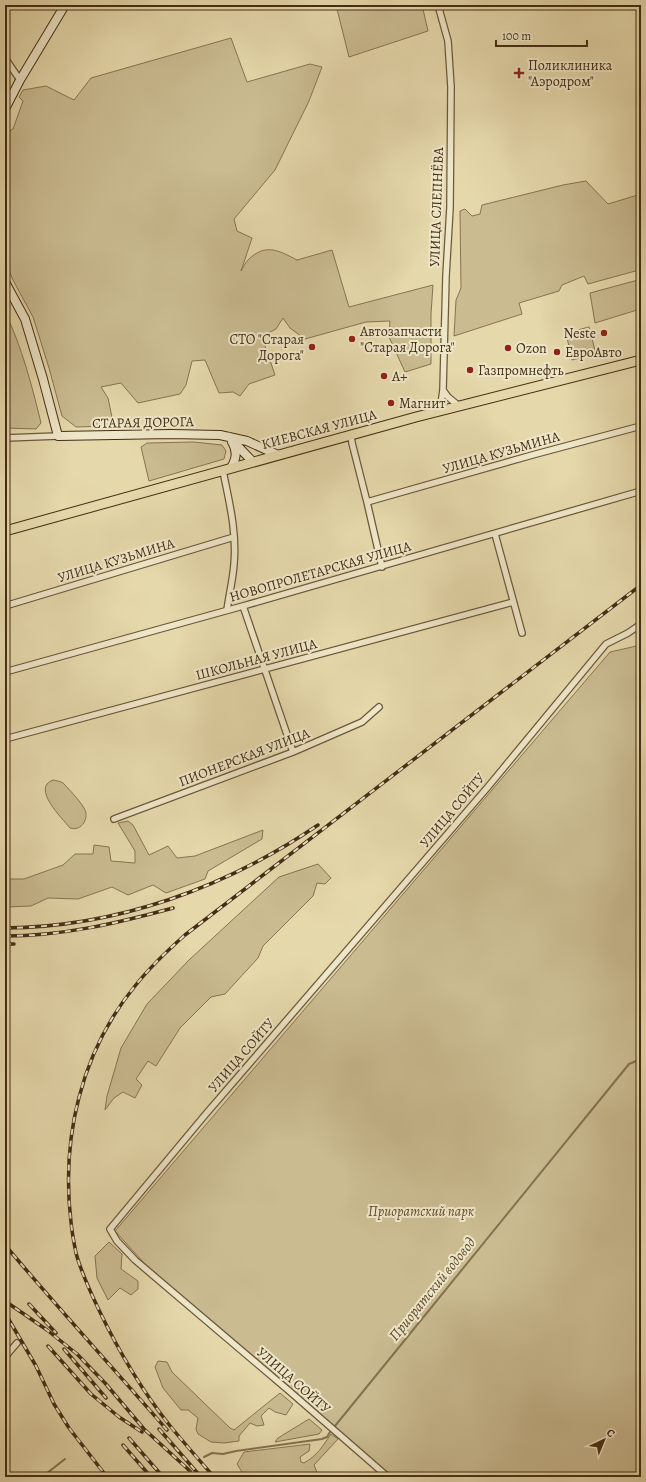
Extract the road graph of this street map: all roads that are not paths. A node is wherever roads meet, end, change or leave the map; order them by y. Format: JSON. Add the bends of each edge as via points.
{"nodes":[{"id":1,"x":65,"y":5,"type":"edge"},
{"id":2,"x":438,"y":5,"type":"edge"},
{"id":3,"x":5,"y":58,"type":"edge"},
{"id":4,"x":20,"y":80,"type":"junction"},
{"id":5,"x":5,"y":109,"type":"edge"},
{"id":6,"x":5,"y":282,"type":"edge"},
{"id":7,"x":641,"y":360,"type":"edge"},
{"id":8,"x":443,"y":390,"type":"junction"},
{"id":9,"x":459,"y":406,"type":"junction"},
{"id":10,"x":440,"y":411,"type":"junction"},
{"id":11,"x":641,"y":426,"type":"edge"},
{"id":12,"x":351,"y":435,"type":"junction"},
{"id":13,"x":58,"y":436,"type":"junction"},
{"id":14,"x":229,"y":436,"type":"junction"},
{"id":15,"x":5,"y":438,"type":"edge"},
{"id":16,"x":247,"y":441,"type":"junction"},
{"id":17,"x":278,"y":455,"type":"junction"},
{"id":18,"x":253,"y":462,"type":"junction"},
{"id":19,"x":227,"y":470,"type":"junction"},
{"id":20,"x":641,"y":491,"type":"edge"},
{"id":21,"x":367,"y":502,"type":"junction"},
{"id":22,"x":5,"y":531,"type":"edge"},
{"id":23,"x":495,"y":534,"type":"junction"},
{"id":24,"x":234,"y":537,"type":"junction"},
{"id":25,"x":382,"y":566,"type":"junction"},
{"id":26,"x":513,"y":602,"type":"junction"},
{"id":27,"x":5,"y":606,"type":"edge"},
{"id":28,"x":243,"y":606,"type":"junction"},
{"id":29,"x":227,"y":610,"type":"junction"},
{"id":30,"x":641,"y":624,"type":"edge"},
{"id":31,"x":522,"y":633,"type":"dead end"},
{"id":32,"x":264,"y":669,"type":"junction"},
{"id":33,"x":5,"y":672,"type":"edge"},
{"id":34,"x":379,"y":707,"type":"dead end"},
{"id":35,"x":5,"y":739,"type":"edge"},
{"id":36,"x":293,"y":752,"type":"junction"},
{"id":37,"x":114,"y":819,"type":"dead end"},
{"id":38,"x":17,"y":1343,"type":"dead end"},
{"id":39,"x":5,"y":1357,"type":"edge"},
{"id":40,"x":388,"y":1477,"type":"edge"}],
"edges":[{"from":1,"to":4,"type":"street"},
{"from":2,"to":8,"type":"street","name":"УЛИЦА СЛЕПНЁВА","via":[[448,41],[450,87],[450,208]]},
{"from":3,"to":4,"type":"street"},
{"from":4,"to":5,"type":"street"},
{"from":6,"to":13,"type":"street","via":[[25,320]]},
{"from":7,"to":9,"type":"main road","name":"КИЕВСКАЯ УЛИЦА"},
{"from":8,"to":9,"type":"street"},
{"from":8,"to":10,"type":"street","name":"УЛИЦА СЛЕПНЁВА"},
{"from":9,"to":10,"type":"main road","name":"КИЕВСКАЯ УЛИЦА"},
{"from":10,"to":12,"type":"main road","name":"КИЕВСКАЯ УЛИЦА"},
{"from":11,"to":21,"type":"street","name":"УЛИЦА КУЗЬМИНА"},
{"from":12,"to":17,"type":"main road","name":"КИЕВСКАЯ УЛИЦА"},
{"from":12,"to":21,"type":"street"},
{"from":13,"to":14,"type":"street","name":"СТАРАЯ ДОРОГА"},
{"from":13,"to":15,"type":"street","name":"СТАРАЯ ДОРОГА"},
{"from":14,"to":16,"type":"street","name":"СТАРАЯ ДОРОГА"},
{"from":14,"to":18,"type":"street"},
{"from":14,"to":19,"type":"street","via":[[236,448],[236,456]]},
{"from":16,"to":17,"type":"street","name":"СТАРАЯ ДОРОГА"},
{"from":16,"to":18,"type":"street","via":[[251,447]]},
{"from":17,"to":18,"type":"main road","name":"КИЕВСКАЯ УЛИЦА"},
{"from":18,"to":19,"type":"main road","name":"КИЕВСКАЯ УЛИЦА"},
{"from":19,"to":22,"type":"main road","name":"КИЕВСКАЯ УЛИЦА"},
{"from":19,"to":24,"type":"street"},
{"from":20,"to":23,"type":"street","name":"НОВОПРОЛЕТАРСКАЯ УЛИЦА"},
{"from":21,"to":25,"type":"street"},
{"from":23,"to":25,"type":"street","name":"НОВОПРОЛЕТАРСКАЯ УЛИЦА"},
{"from":23,"to":26,"type":"street"},
{"from":24,"to":27,"type":"street","name":"УЛИЦА КУЗЬМИНА"},
{"from":24,"to":29,"type":"street","via":[[234,563]]},
{"from":25,"to":28,"type":"street","name":"НОВОПРОЛЕТАРСКАЯ УЛИЦА"},
{"from":26,"to":31,"type":"street"},
{"from":26,"to":32,"type":"street","name":"ШКОЛЬНАЯ УЛИЦА"},
{"from":28,"to":29,"type":"street","name":"НОВОПРОЛЕТАРСКАЯ УЛИЦА"},
{"from":28,"to":32,"type":"street"},
{"from":29,"to":33,"type":"street","name":"НОВОПРОЛЕТАРСКАЯ УЛИЦА"},
{"from":30,"to":40,"type":"street","name":"УЛИЦА СОЙТУ","via":[[606,644],[487,788],[110,1229],[117,1241],[135,1260]]},
{"from":32,"to":35,"type":"street","name":"ШКОЛЬНАЯ УЛИЦА"},
{"from":32,"to":36,"type":"street"},
{"from":34,"to":36,"type":"street","name":"ПИОНЕРСКАЯ УЛИЦА","via":[[362,722]]},
{"from":36,"to":37,"type":"street","name":"ПИОНЕРСКАЯ УЛИЦА"},
{"from":38,"to":39,"type":"street"}]}
